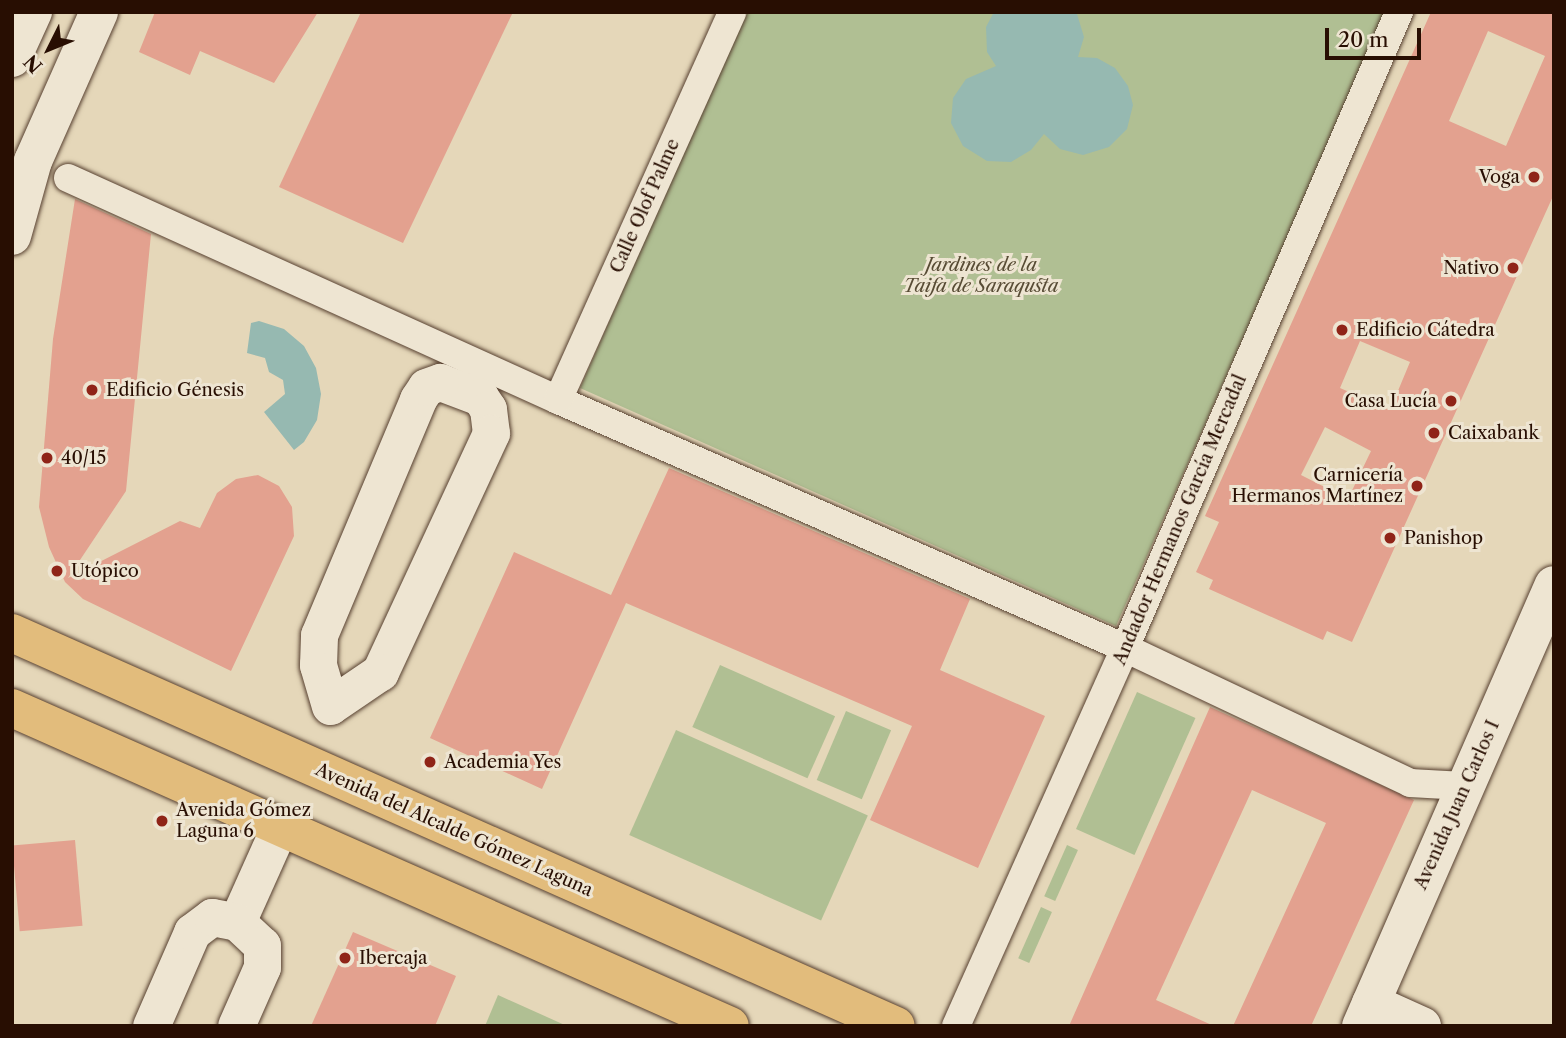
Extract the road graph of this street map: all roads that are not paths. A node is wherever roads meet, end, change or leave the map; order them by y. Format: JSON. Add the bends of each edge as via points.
{"nodes":[{"id":1,"x":33,"y":12,"type":"edge"},
{"id":2,"x":99,"y":12,"type":"edge"},
{"id":3,"x":732,"y":12,"type":"edge"},
{"id":4,"x":1399,"y":12,"type":"edge"},
{"id":5,"x":12,"y":58,"type":"edge"},
{"id":6,"x":68,"y":178,"type":"dead end"},
{"id":7,"x":12,"y":236,"type":"edge"},
{"id":8,"x":558,"y":400,"type":"junction"},
{"id":9,"x":1554,"y":585,"type":"edge"},
{"id":10,"x":12,"y":633,"type":"edge"},
{"id":11,"x":1125,"y":648,"type":"junction"},
{"id":12,"x":330,"y":706,"type":"joint"},
{"id":13,"x":12,"y":708,"type":"edge"},
{"id":14,"x":1464,"y":786,"type":"junction"},
{"id":15,"x":279,"y":828,"type":"junction"},
{"id":16,"x":237,"y":922,"type":"junction"},
{"id":17,"x":1366,"y":1014,"type":"edge"},
{"id":18,"x":150,"y":1026,"type":"edge"},
{"id":19,"x":236,"y":1026,"type":"edge"},
{"id":20,"x":730,"y":1026,"type":"edge"},
{"id":21,"x":897,"y":1026,"type":"edge"},
{"id":22,"x":956,"y":1026,"type":"edge"},
{"id":23,"x":1422,"y":1026,"type":"edge"}],
"edges":[{"from":1,"to":5,"type":"street"},
{"from":2,"to":7,"type":"street","via":[[33,161]]},
{"from":3,"to":8,"type":"street","name":"Calle Olof Palme"},
{"from":4,"to":11,"type":"street","name":"Andador Hermanos García Mercadal"},
{"from":6,"to":8,"type":"street"},
{"from":8,"to":11,"type":"street"},
{"from":9,"to":14,"type":"street","name":"Avenida Juan Carlos I"},
{"from":10,"to":21,"type":"main road","name":"Avenida del Alcalde Gómez Laguna"},
{"from":11,"to":14,"type":"street","via":[[1410,783]]},
{"from":11,"to":22,"type":"street","name":"Andador Hermanos García Mercadal"},
{"from":12,"to":12,"type":"street","via":[[380,672],[491,433],[488,409],[462,387],[440,382],[426,387],[418,399],[318,635],[318,665]]},
{"from":13,"to":15,"type":"main road"},
{"from":14,"to":17,"type":"street","name":"Avenida Juan Carlos I"},
{"from":15,"to":16,"type":"street"},
{"from":15,"to":20,"type":"main road"},
{"from":16,"to":18,"type":"street","via":[[212,917],[192,932]]},
{"from":16,"to":19,"type":"street","via":[[255,934],[264,957]]},
{"from":17,"to":23,"type":"street"}]}
